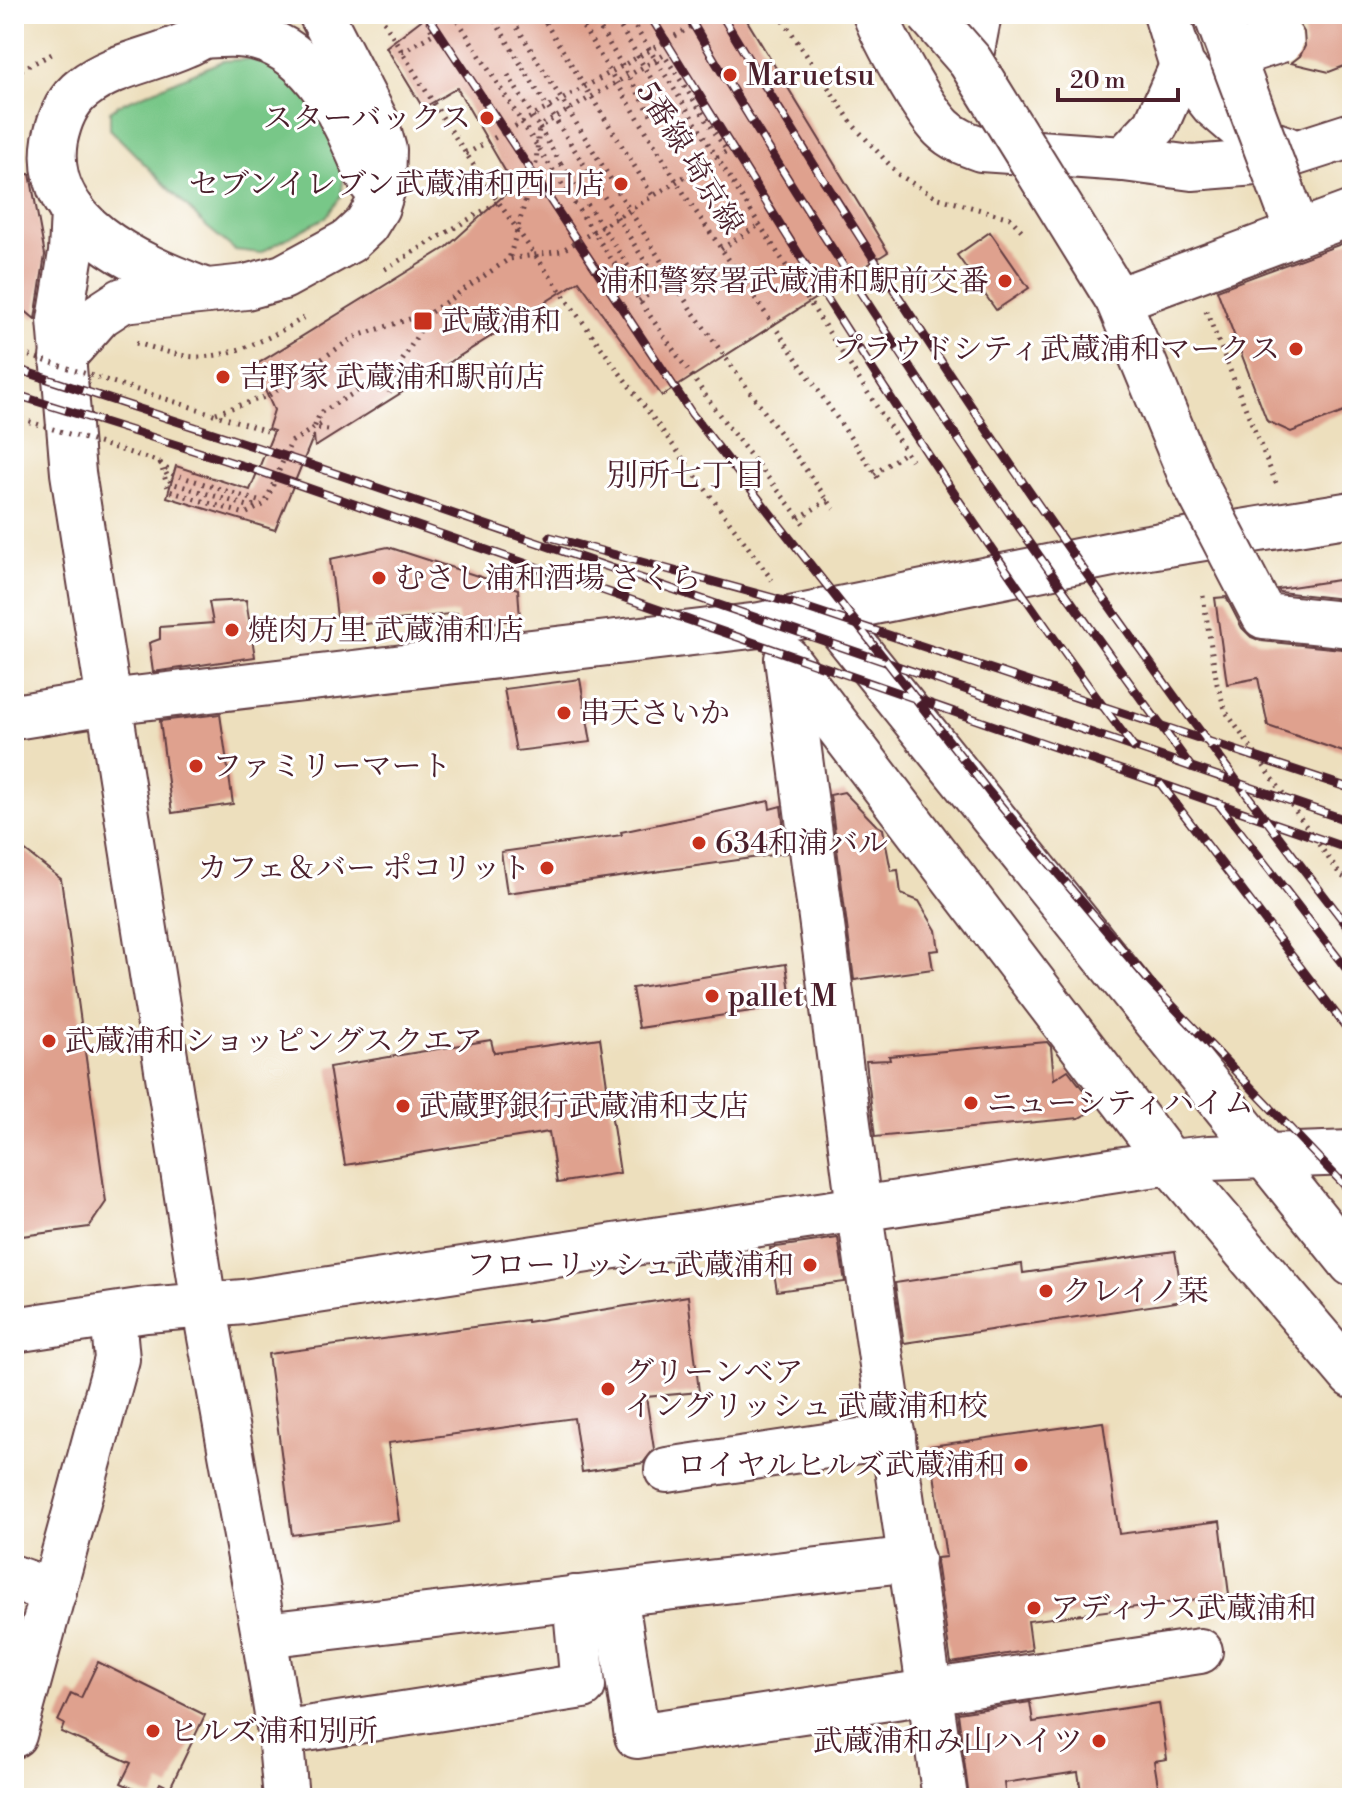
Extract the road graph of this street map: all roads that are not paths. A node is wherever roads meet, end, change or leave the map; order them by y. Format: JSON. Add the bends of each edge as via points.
{"nodes":[{"id":1,"x":321,"y":14,"type":"edge"},
{"id":2,"x":875,"y":14,"type":"edge"},
{"id":3,"x":929,"y":14,"type":"edge"},
{"id":4,"x":979,"y":14,"type":"edge"},
{"id":5,"x":1166,"y":14,"type":"edge"},
{"id":6,"x":1216,"y":14,"type":"edge"},
{"id":7,"x":216,"y":25,"type":"edge"},
{"id":8,"x":1281,"y":40,"type":"dead end"},
{"id":9,"x":1231,"y":56,"type":"junction"},
{"id":10,"x":970,"y":61,"type":"junction"},
{"id":11,"x":1182,"y":66,"type":"junction"},
{"id":12,"x":1352,"y":135,"type":"edge"},
{"id":13,"x":1302,"y":152,"type":"junction"},
{"id":14,"x":1124,"y":159,"type":"junction"},
{"id":15,"x":379,"y":201,"type":"junction"},
{"id":16,"x":73,"y":211,"type":"junction"},
{"id":17,"x":1352,"y":213,"type":"edge"},
{"id":18,"x":1298,"y":233,"type":"junction"},
{"id":19,"x":211,"y":292,"type":"junction"},
{"id":20,"x":1118,"y":300,"type":"junction"},
{"id":21,"x":62,"y":358,"type":"junction"},
{"id":22,"x":1352,"y":514,"type":"edge"},
{"id":23,"x":769,"y":606,"type":"junction"},
{"id":24,"x":826,"y":610,"type":"junction"},
{"id":25,"x":1352,"y":625,"type":"edge"},
{"id":26,"x":787,"y":659,"type":"junction"},
{"id":27,"x":108,"y":702,"type":"junction"},
{"id":28,"x":14,"y":717,"type":"edge"},
{"id":29,"x":1352,"y":1153,"type":"edge"},
{"id":30,"x":1265,"y":1157,"type":"junction"},
{"id":31,"x":1170,"y":1162,"type":"junction"},
{"id":32,"x":859,"y":1207,"type":"junction"},
{"id":33,"x":1352,"y":1264,"type":"edge"},
{"id":34,"x":204,"y":1304,"type":"junction"},
{"id":35,"x":113,"y":1316,"type":"junction"},
{"id":36,"x":14,"y":1330,"type":"edge"},
{"id":37,"x":1352,"y":1376,"type":"edge"},
{"id":38,"x":893,"y":1436,"type":"junction"},
{"id":39,"x":667,"y":1470,"type":"dead end"},
{"id":40,"x":912,"y":1559,"type":"junction"},
{"id":41,"x":34,"y":1585,"type":"edge"},
{"id":42,"x":595,"y":1596,"type":"junction"},
{"id":43,"x":264,"y":1635,"type":"junction"},
{"id":44,"x":1200,"y":1651,"type":"dead end"},
{"id":45,"x":930,"y":1693,"type":"junction"},
{"id":46,"x":280,"y":1733,"type":"junction"},
{"id":47,"x":14,"y":1735,"type":"edge"},
{"id":48,"x":286,"y":1798,"type":"edge"},
{"id":49,"x":945,"y":1798,"type":"edge"}],
"edges":[{"from":1,"to":15,"type":"street","via":[[376,121],[385,168]]},
{"from":2,"to":14,"type":"street","via":[[930,114],[963,143],[981,149]]},
{"from":3,"to":10,"type":"street","bridge":true},
{"from":4,"to":10,"type":"street"},
{"from":5,"to":11,"type":"street"},
{"from":6,"to":9,"type":"street","bridge":true},
{"from":7,"to":15,"type":"street","via":[[230,34],[258,38],[296,57],[312,72]]},
{"from":7,"to":16,"type":"street","via":[[187,45],[102,76],[68,104],[53,156]]},
{"from":8,"to":9,"type":"street","bridge":true},
{"from":9,"to":18,"type":"street","bridge":true},
{"from":10,"to":20,"type":"street","bridge":true},
{"from":11,"to":13,"type":"street","via":[[1213,105],[1249,136]]},
{"from":11,"to":14,"type":"street","via":[[1156,125]]},
{"from":12,"to":13,"type":"street"},
{"from":13,"to":14,"type":"street","via":[[1268,162],[1192,168]]},
{"from":15,"to":19,"type":"street","via":[[358,233],[315,261],[283,277]]},
{"from":16,"to":19,"type":"street","via":[[123,255]]},
{"from":16,"to":21,"type":"street","via":[[60,320]]},
{"from":17,"to":18,"type":"street","bridge":true},
{"from":18,"to":20,"type":"street","bridge":true},
{"from":19,"to":21,"type":"street","via":[[123,300],[100,315]]},
{"from":20,"to":25,"type":"street","bridge":true,"via":[[1190,474],[1264,616]]},
{"from":21,"to":27,"type":"street","via":[[71,459]]},
{"from":22,"to":24,"type":"street","via":[[1137,549]]},
{"from":23,"to":24,"type":"street"},
{"from":23,"to":26,"type":"street"},
{"from":23,"to":27,"type":"street"},
{"from":24,"to":30,"type":"street"},
{"from":26,"to":31,"type":"street"},
{"from":26,"to":32,"type":"street"},
{"from":27,"to":28,"type":"street"},
{"from":27,"to":34,"type":"street"},
{"from":29,"to":30,"type":"street"},
{"from":30,"to":31,"type":"street"},
{"from":30,"to":33,"type":"street"},
{"from":31,"to":32,"type":"street"},
{"from":31,"to":37,"type":"street"},
{"from":32,"to":34,"type":"street","via":[[259,1300]]},
{"from":32,"to":38,"type":"street"},
{"from":34,"to":35,"type":"street"},
{"from":34,"to":43,"type":"street"},
{"from":35,"to":36,"type":"street"},
{"from":35,"to":41,"type":"street","via":[[117,1359]]},
{"from":38,"to":39,"type":"street"},
{"from":38,"to":40,"type":"street"},
{"from":40,"to":42,"type":"street"},
{"from":40,"to":45,"type":"street"},
{"from":41,"to":47,"type":"street"},
{"from":42,"to":43,"type":"street"},
{"from":42,"to":45,"type":"street","via":[[637,1736]]},
{"from":42,"to":46,"type":"street","via":[[583,1686]]},
{"from":43,"to":46,"type":"street"},
{"from":44,"to":45,"type":"street"},
{"from":45,"to":49,"type":"street"},
{"from":46,"to":48,"type":"street"}]}
